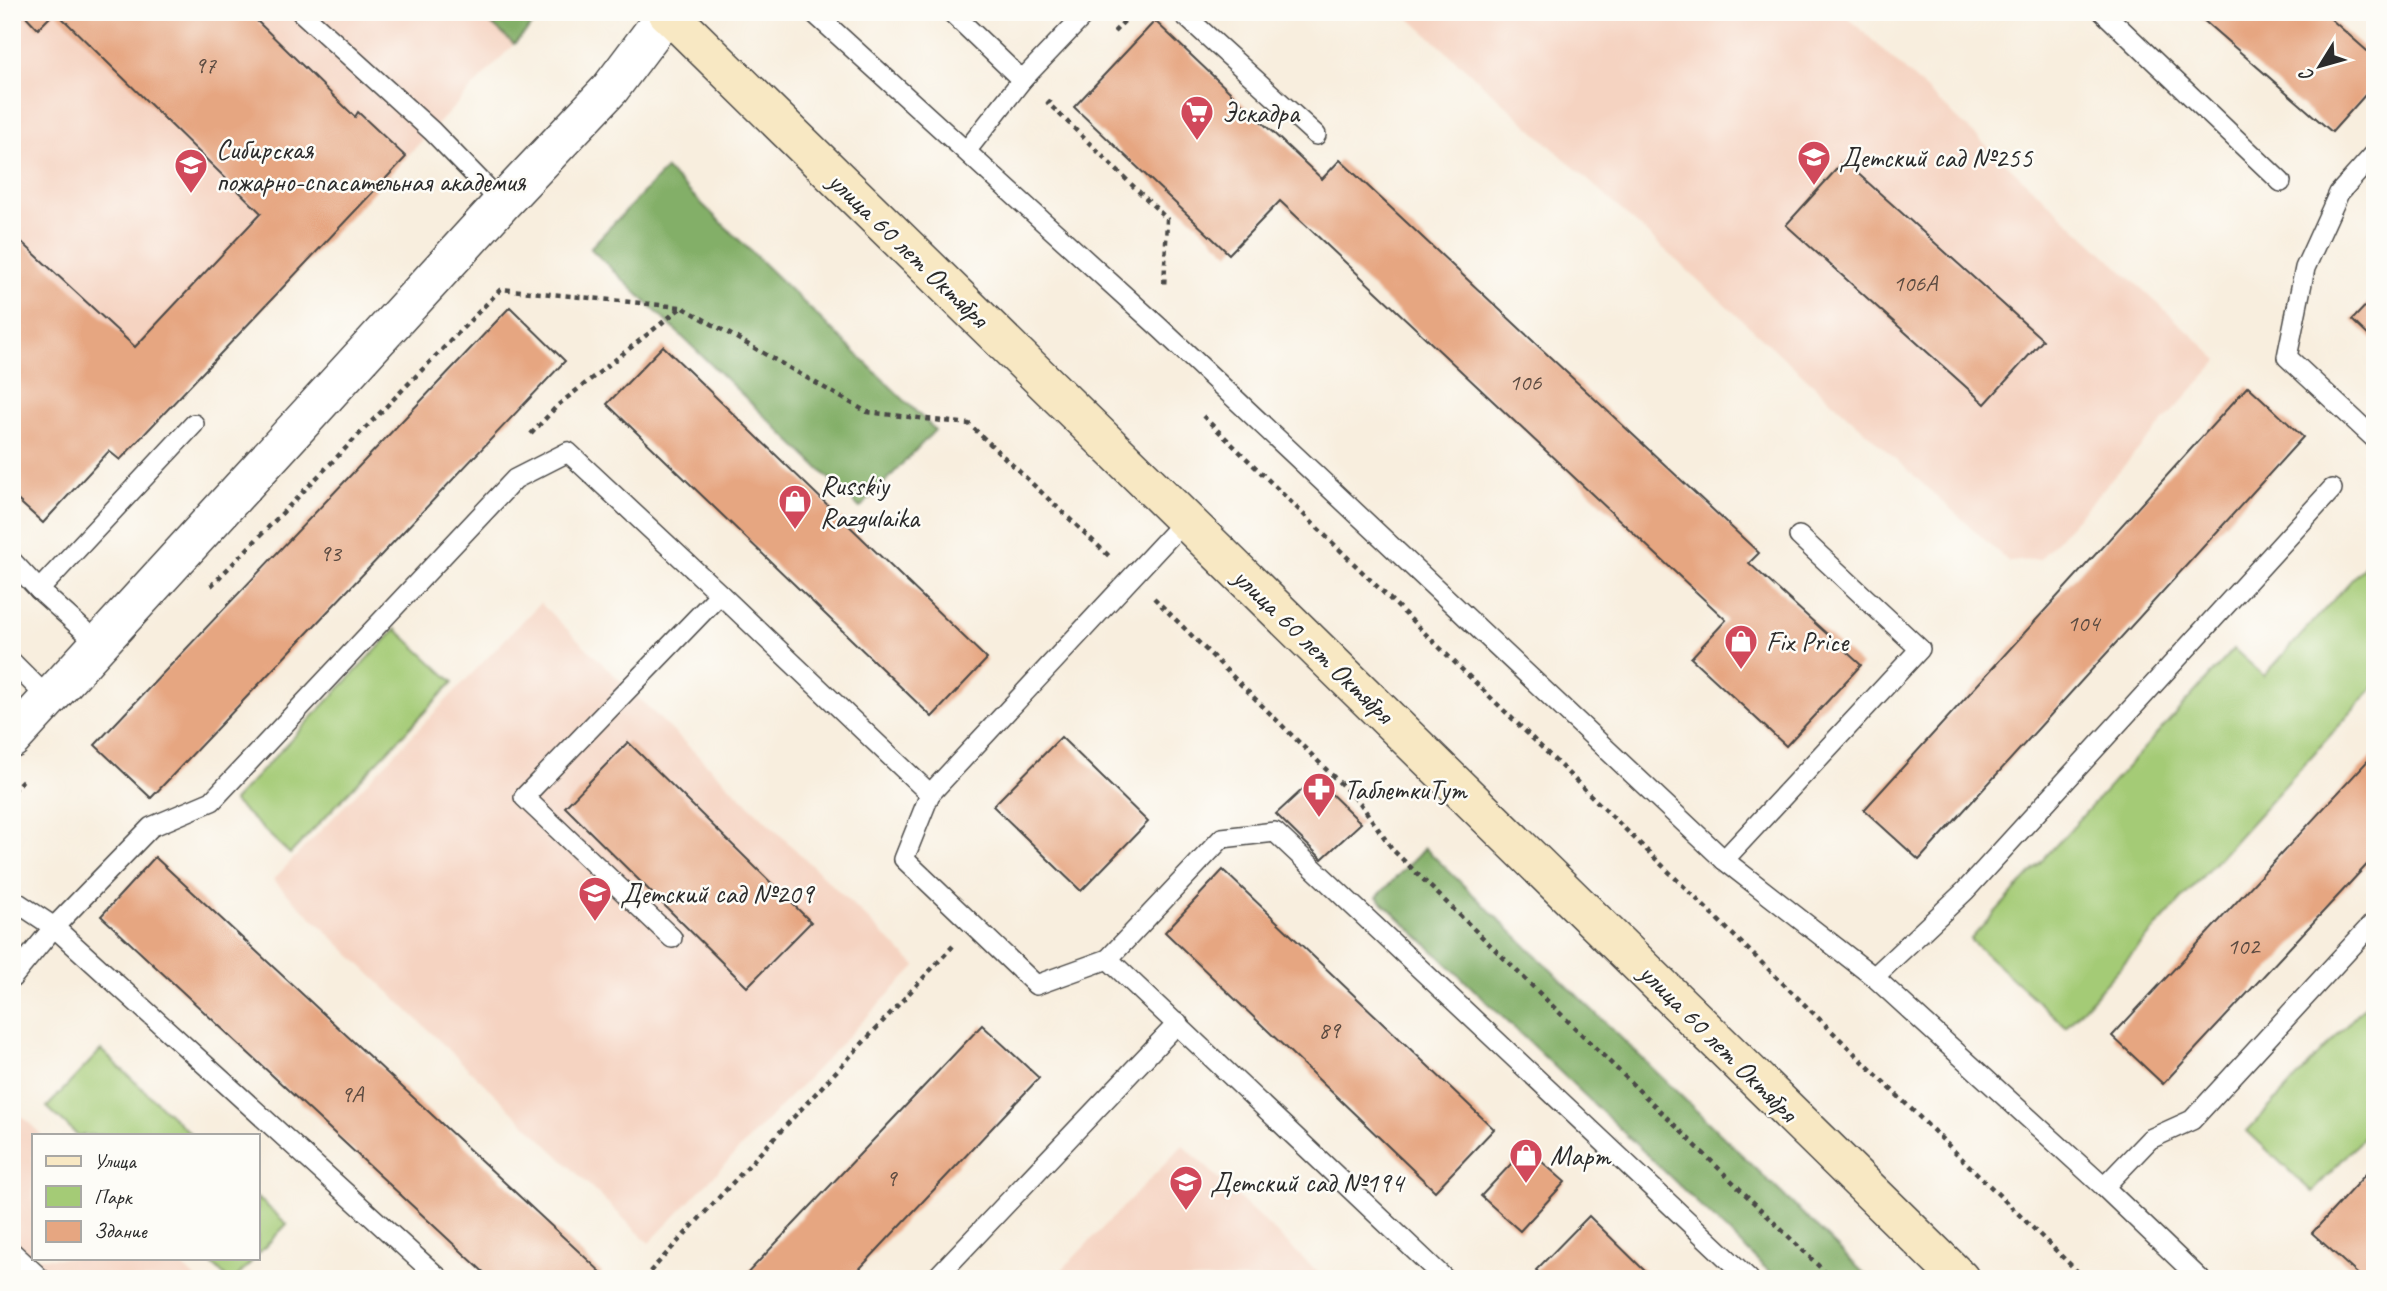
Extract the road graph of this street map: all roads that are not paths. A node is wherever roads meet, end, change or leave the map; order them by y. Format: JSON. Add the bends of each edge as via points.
{"nodes":[{"id":1,"x":301,"y":12,"type":"edge"},
{"id":2,"x":668,"y":12,"type":"edge"},
{"id":3,"x":813,"y":12,"type":"edge"},
{"id":4,"x":951,"y":12,"type":"edge"},
{"id":5,"x":1087,"y":12,"type":"edge"},
{"id":6,"x":1181,"y":12,"type":"edge"},
{"id":7,"x":2103,"y":12,"type":"edge"},
{"id":8,"x":1022,"y":80,"type":"junction"},
{"id":9,"x":1316,"y":135,"type":"dead end"},
{"id":10,"x":967,"y":150,"type":"junction"},
{"id":11,"x":2375,"y":153,"type":"edge"},
{"id":12,"x":2281,"y":182,"type":"dead end"},
{"id":13,"x":502,"y":203,"type":"junction"},
{"id":14,"x":194,"y":424,"type":"dead end"},
{"id":15,"x":2375,"y":439,"type":"edge"},
{"id":16,"x":2332,"y":489,"type":"dead end"},
{"id":17,"x":1185,"y":520,"type":"junction"},
{"id":18,"x":1798,"y":536,"type":"dead end"},
{"id":19,"x":12,"y":561,"type":"edge"},
{"id":20,"x":39,"y":590,"type":"junction"},
{"id":21,"x":720,"y":594,"type":"junction"},
{"id":22,"x":99,"y":644,"type":"junction"},
{"id":23,"x":12,"y":662,"type":"edge"},
{"id":24,"x":49,"y":699,"type":"junction"},
{"id":25,"x":12,"y":739,"type":"edge"},
{"id":26,"x":930,"y":794,"type":"junction"},
{"id":27,"x":1724,"y":860,"type":"junction"},
{"id":28,"x":12,"y":899,"type":"edge"},
{"id":29,"x":2375,"y":921,"type":"edge"},
{"id":30,"x":54,"y":928,"type":"junction"},
{"id":31,"x":672,"y":939,"type":"dead end"},
{"id":32,"x":1108,"y":959,"type":"junction"},
{"id":33,"x":1874,"y":977,"type":"junction"},
{"id":34,"x":12,"y":978,"type":"edge"},
{"id":35,"x":1178,"y":1023,"type":"junction"},
{"id":36,"x":2104,"y":1187,"type":"junction"},
{"id":37,"x":12,"y":1252,"type":"edge"},
{"id":38,"x":41,"y":1279,"type":"edge"},
{"id":39,"x":440,"y":1279,"type":"edge"},
{"id":40,"x":935,"y":1279,"type":"edge"},
{"id":41,"x":1445,"y":1279,"type":"edge"},
{"id":42,"x":1749,"y":1279,"type":"edge"},
{"id":43,"x":1960,"y":1279,"type":"edge"},
{"id":44,"x":2200,"y":1279,"type":"edge"}],
"edges":[{"from":1,"to":13,"type":"lane","via":[[432,131]]},
{"from":2,"to":13,"type":"street","via":[[610,89]]},
{"from":2,"to":17,"type":"main road","name":"улица 60 лет Октября"},
{"from":3,"to":10,"type":"lane"},
{"from":4,"to":8,"type":"lane"},
{"from":5,"to":8,"type":"lane"},
{"from":6,"to":9,"type":"lane"},
{"from":7,"to":12,"type":"lane"},
{"from":8,"to":10,"type":"lane"},
{"from":10,"to":27,"type":"lane"},
{"from":11,"to":15,"type":"lane","via":[[2339,193],[2305,268],[2287,357]]},
{"from":13,"to":22,"type":"street"},
{"from":14,"to":20,"type":"lane"},
{"from":16,"to":33,"type":"lane","via":[[1965,891]]},
{"from":17,"to":26,"type":"lane"},
{"from":17,"to":43,"type":"main road","name":"улица 60 лет Октября"},
{"from":18,"to":27,"type":"lane","via":[[1920,649]]},
{"from":19,"to":20,"type":"lane"},
{"from":20,"to":22,"type":"lane"},
{"from":21,"to":26,"type":"lane"},
{"from":21,"to":30,"type":"lane","via":[[568,452],[515,479],[212,801],[151,827]]},
{"from":21,"to":31,"type":"lane","via":[[524,797]]},
{"from":22,"to":24,"type":"street"},
{"from":23,"to":24,"type":"lane"},
{"from":24,"to":25,"type":"street"},
{"from":26,"to":32,"type":"lane","via":[[904,859],[972,926],[1036,985]]},
{"from":27,"to":33,"type":"lane"},
{"from":28,"to":30,"type":"lane"},
{"from":29,"to":36,"type":"lane","via":[[2192,1120],[2150,1139]]},
{"from":30,"to":34,"type":"lane"},
{"from":30,"to":39,"type":"lane"},
{"from":32,"to":35,"type":"lane"},
{"from":32,"to":42,"type":"lane","via":[[1222,838],[1275,832]]},
{"from":33,"to":36,"type":"lane"},
{"from":35,"to":40,"type":"lane"},
{"from":35,"to":41,"type":"lane"},
{"from":36,"to":44,"type":"lane"},
{"from":37,"to":38,"type":"lane"}]}
